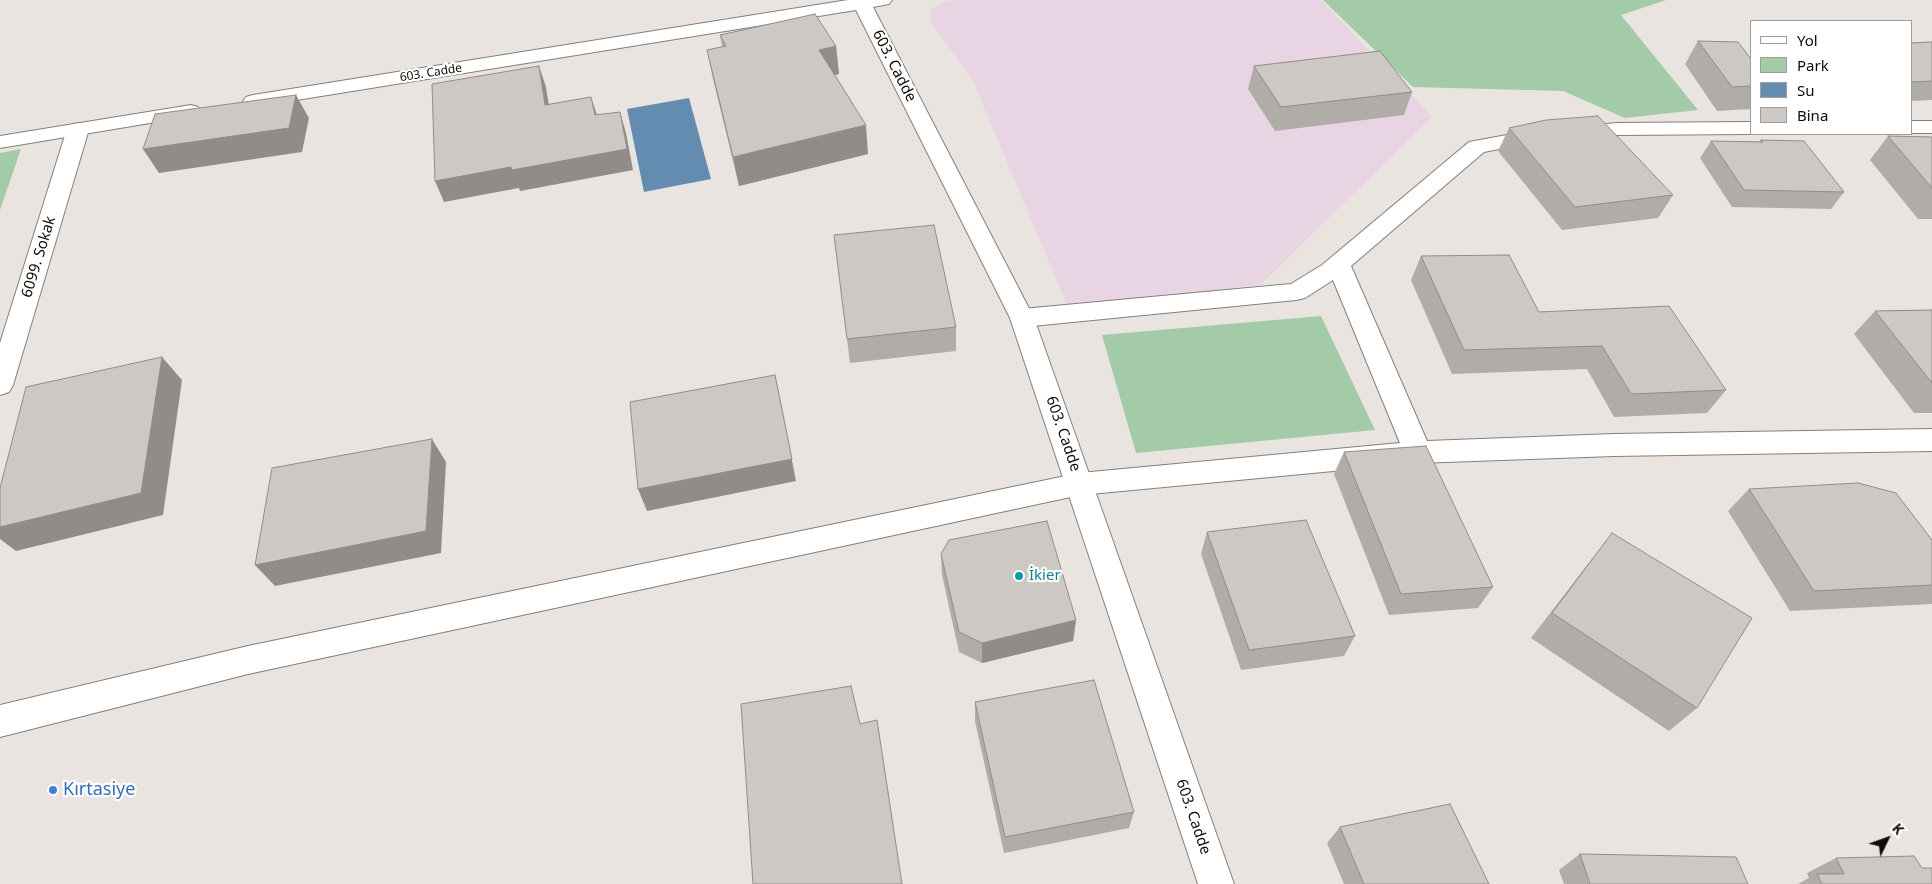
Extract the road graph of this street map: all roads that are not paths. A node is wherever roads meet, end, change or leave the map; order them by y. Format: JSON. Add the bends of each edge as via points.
{"nodes":[{"id":1,"x":868,"y":1,"type":"edge"},
{"id":2,"x":235,"y":104,"type":"edge"},
{"id":3,"x":205,"y":109,"type":"edge"},
{"id":4,"x":1912,"y":127,"type":"edge"},
{"id":5,"x":1932,"y":127,"type":"edge"},
{"id":6,"x":1750,"y":128,"type":"edge"},
{"id":7,"x":78,"y":130,"type":"junction"},
{"id":8,"x":0,"y":142,"type":"edge"},
{"id":9,"x":1338,"y":264,"type":"junction"},
{"id":10,"x":1022,"y":318,"type":"junction"},
{"id":11,"x":0,"y":385,"type":"edge"},
{"id":12,"x":1932,"y":440,"type":"edge"},
{"id":13,"x":1418,"y":452,"type":"junction"},
{"id":14,"x":1080,"y":484,"type":"junction"},
{"id":15,"x":0,"y":722,"type":"edge"},
{"id":16,"x":1216,"y":884,"type":"edge"}],
"edges":[{"from":1,"to":2,"type":"street","name":"603. Cadde"},
{"from":1,"to":10,"type":"street","name":"603. Cadde"},
{"from":3,"to":7,"type":"street"},
{"from":4,"to":5,"type":"street"},
{"from":6,"to":9,"type":"street","via":[[1617,129],[1534,136],[1477,147]]},
{"from":7,"to":8,"type":"street"},
{"from":7,"to":11,"type":"street","name":"6099. Sokak"},
{"from":9,"to":10,"type":"street","via":[[1296,292]]},
{"from":9,"to":13,"type":"street"},
{"from":10,"to":14,"type":"street","name":"603. Cadde"},
{"from":12,"to":13,"type":"street"},
{"from":13,"to":14,"type":"street"},
{"from":14,"to":15,"type":"street","via":[[257,658]]},
{"from":14,"to":16,"type":"street","name":"603. Cadde"}]}
